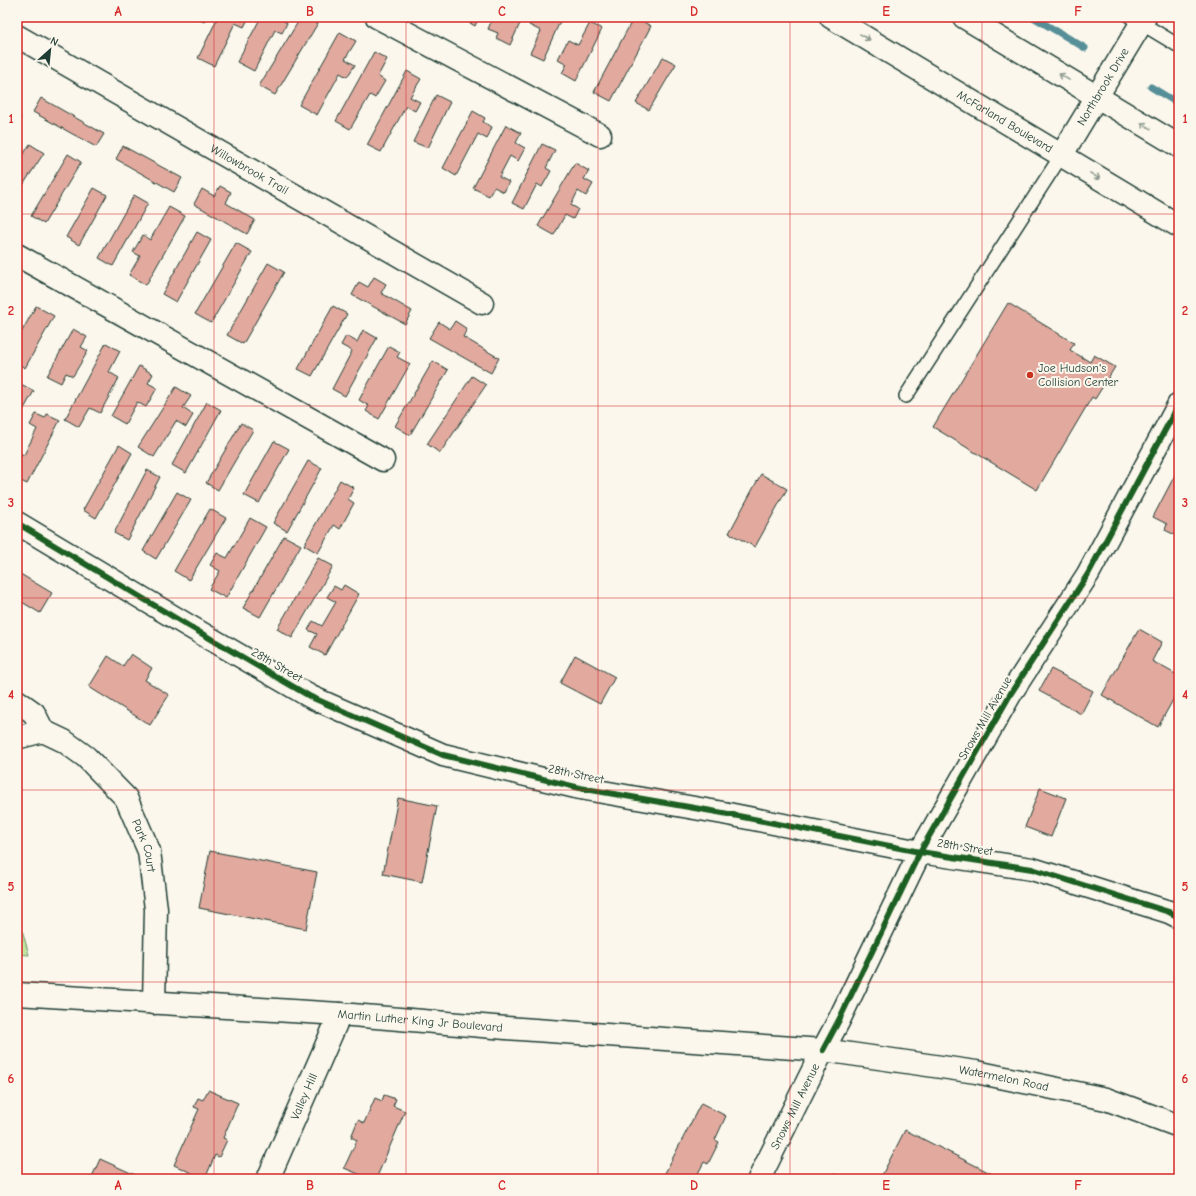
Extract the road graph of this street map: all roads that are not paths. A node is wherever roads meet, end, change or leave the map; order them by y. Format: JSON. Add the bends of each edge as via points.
{"nodes":[{"id":1,"x":377,"y":17,"type":"edge"},
{"id":2,"x":832,"y":17,"type":"edge"},
{"id":3,"x":964,"y":17,"type":"edge"},
{"id":4,"x":1139,"y":19,"type":"edge"},
{"id":5,"x":17,"y":36,"type":"edge"},
{"id":6,"x":1179,"y":46,"type":"edge"},
{"id":7,"x":1097,"y":97,"type":"junction"},
{"id":8,"x":600,"y":135,"type":"dead end"},
{"id":9,"x":1179,"y":146,"type":"edge"},
{"id":10,"x":1061,"y":156,"type":"junction"},
{"id":11,"x":1179,"y":226,"type":"edge"},
{"id":12,"x":17,"y":255,"type":"edge"},
{"id":13,"x":482,"y":303,"type":"dead end"},
{"id":14,"x":906,"y":396,"type":"dead end"},
{"id":15,"x":1179,"y":404,"type":"edge"},
{"id":16,"x":383,"y":460,"type":"dead end"},
{"id":17,"x":17,"y":523,"type":"edge"},
{"id":18,"x":17,"y":701,"type":"edge"},
{"id":19,"x":43,"y":731,"type":"junction"},
{"id":20,"x":17,"y":737,"type":"edge"},
{"id":21,"x":920,"y":852,"type":"junction"},
{"id":22,"x":1179,"y":917,"type":"edge"},
{"id":23,"x":17,"y":994,"type":"edge"},
{"id":24,"x":154,"y":1003,"type":"junction"},
{"id":25,"x":340,"y":1014,"type":"junction"},
{"id":26,"x":823,"y":1050,"type":"junction"},
{"id":27,"x":1179,"y":1126,"type":"edge"},
{"id":28,"x":268,"y":1179,"type":"edge"},
{"id":29,"x":759,"y":1179,"type":"edge"}],
"edges":[{"from":1,"to":8,"type":"main road"},
{"from":2,"to":10,"type":"main road","name":"McFarland Boulevard","one_way":true},
{"from":7,"to":3,"type":"main road","one_way":true},
{"from":4,"to":6,"type":"lane"},
{"from":4,"to":7,"type":"main road","name":"Northbrook Drive"},
{"from":5,"to":13,"type":"main road","name":"Willowbrook Trail"},
{"from":9,"to":7,"type":"main road","one_way":true},
{"from":7,"to":10,"type":"main road","name":"Northbrook Drive"},
{"from":10,"to":11,"type":"main road","name":"McFarland Boulevard","one_way":true},
{"from":10,"to":14,"type":"lane"},
{"from":12,"to":16,"type":"main road"},
{"from":15,"to":21,"type":"main road","name":"Snows Mill Avenue","via":[[1088,574],[1011,693]]},
{"from":17,"to":21,"type":"main road","name":"28th Street","via":[[311,698],[443,755],[580,788]]},
{"from":18,"to":19,"type":"main road","via":[[34,713]]},
{"from":19,"to":20,"type":"main road"},
{"from":19,"to":24,"type":"main road","name":"Park Court","via":[[64,741],[86,757],[126,798],[149,851],[156,909]]},
{"from":21,"to":22,"type":"main road","name":"28th Street","via":[[1032,869]]},
{"from":21,"to":26,"type":"main road","name":"Snows Mill Avenue"},
{"from":23,"to":24,"type":"main road","name":"Martin Luther King Jr Boulevard"},
{"from":24,"to":25,"type":"main road","name":"Martin Luther King Jr Boulevard"},
{"from":25,"to":26,"type":"main road","name":"Martin Luther King Jr Boulevard"},
{"from":25,"to":28,"type":"main road","name":"Valley Hill"},
{"from":26,"to":27,"type":"main road","name":"Watermelon Road","via":[[976,1072],[1106,1099]]},
{"from":26,"to":29,"type":"main road","name":"Snows Mill Avenue"}]}
